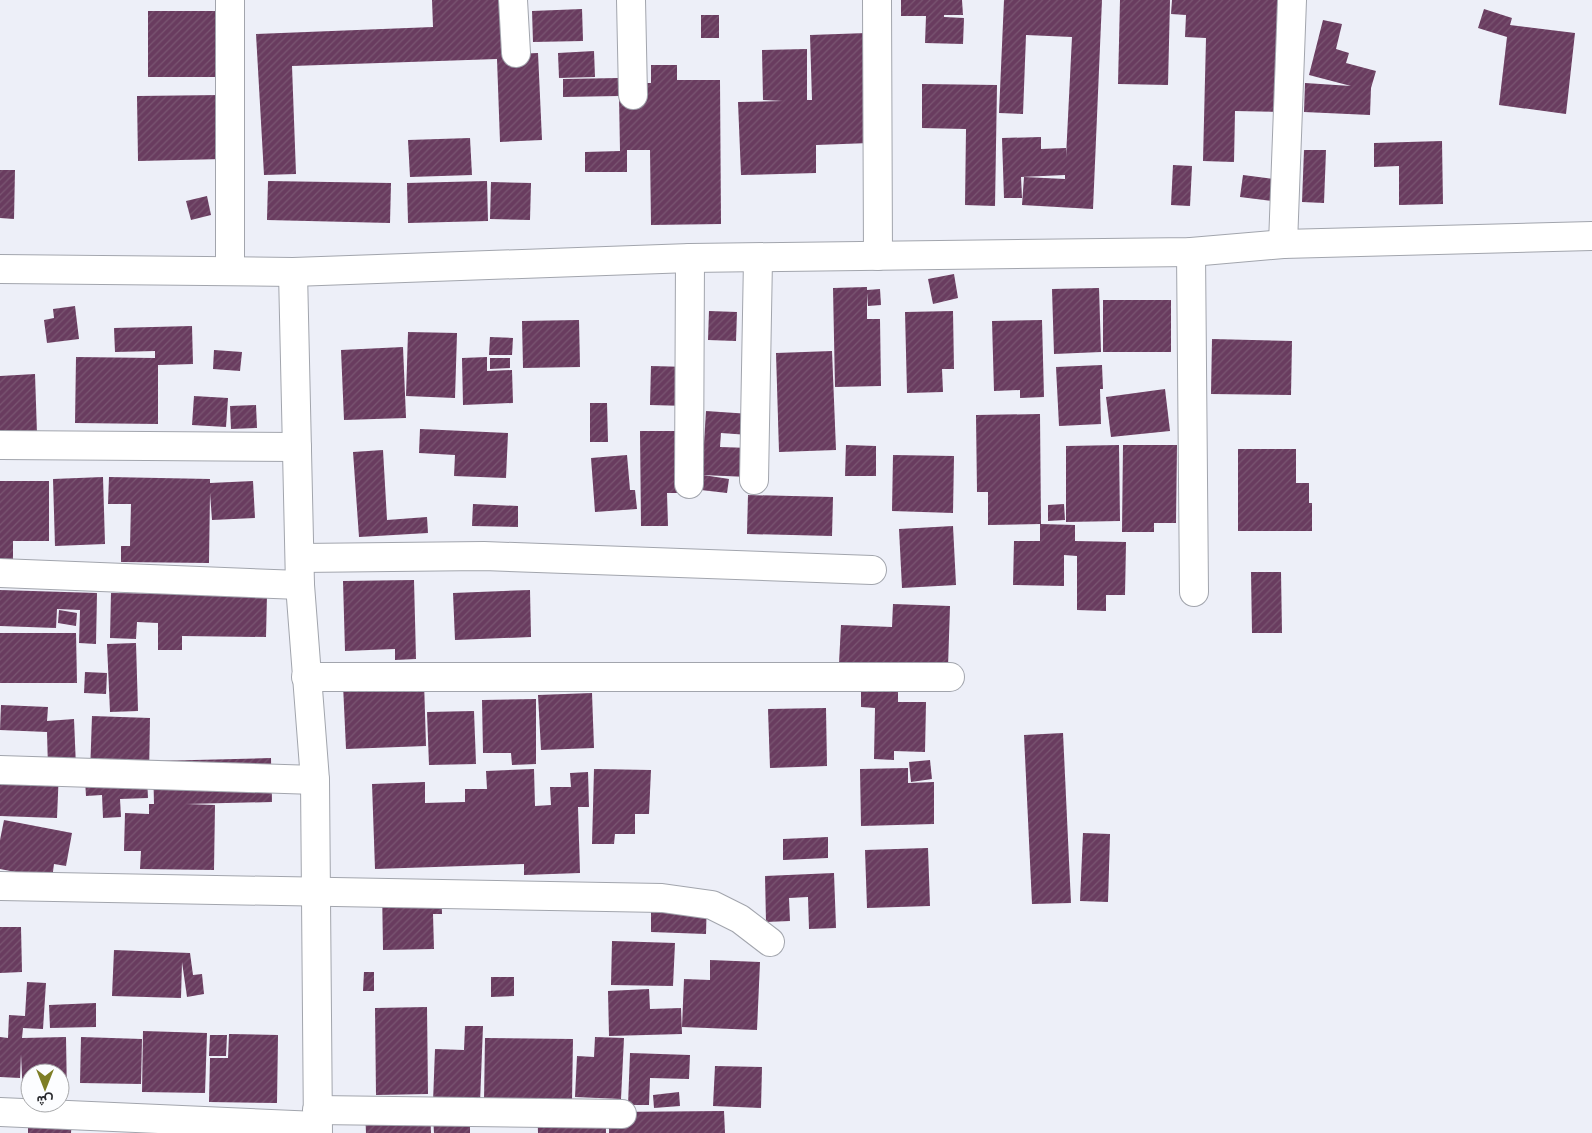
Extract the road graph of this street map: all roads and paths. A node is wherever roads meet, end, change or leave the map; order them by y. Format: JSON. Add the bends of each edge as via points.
{"nodes":[{"id":1,"x":230,"y":0,"type":"edge"},
{"id":2,"x":514,"y":0,"type":"edge"},
{"id":3,"x":630,"y":0,"type":"edge"},
{"id":4,"x":877,"y":0,"type":"edge"},
{"id":5,"x":1292,"y":0,"type":"edge"},
{"id":6,"x":516,"y":53,"type":"dead end"},
{"id":7,"x":633,"y":95,"type":"dead end"},
{"id":8,"x":1592,"y":236,"type":"edge"},
{"id":9,"x":1283,"y":244,"type":"junction"},
{"id":10,"x":1191,"y":252,"type":"junction"},
{"id":11,"x":878,"y":256,"type":"junction"},
{"id":12,"x":690,"y":258,"type":"junction"},
{"id":13,"x":758,"y":259,"type":"junction"},
{"id":14,"x":0,"y":269,"type":"edge"},
{"id":15,"x":230,"y":271,"type":"junction"},
{"id":16,"x":293,"y":272,"type":"junction"},
{"id":17,"x":0,"y":445,"type":"edge"},
{"id":18,"x":297,"y":447,"type":"junction"},
{"id":19,"x":754,"y":480,"type":"dead end"},
{"id":20,"x":689,"y":484,"type":"dead end"},
{"id":21,"x":300,"y":558,"type":"junction"},
{"id":22,"x":872,"y":570,"type":"dead end"},
{"id":23,"x":0,"y":573,"type":"edge"},
{"id":24,"x":300,"y":585,"type":"junction"},
{"id":25,"x":1194,"y":592,"type":"dead end"},
{"id":26,"x":306,"y":677,"type":"junction"},
{"id":27,"x":950,"y":677,"type":"dead end"},
{"id":28,"x":0,"y":770,"type":"edge"},
{"id":29,"x":315,"y":780,"type":"junction"},
{"id":30,"x":0,"y":886,"type":"edge"},
{"id":31,"x":314,"y":892,"type":"junction"},
{"id":32,"x":770,"y":942,"type":"dead end"},
{"id":33,"x":0,"y":1112,"type":"edge"},
{"id":34,"x":622,"y":1114,"type":"dead end"},
{"id":35,"x":317,"y":1123,"type":"edge"}],
"edges":[{"from":1,"to":15,"type":"street"},
{"from":2,"to":6,"type":"street"},
{"from":3,"to":7,"type":"street"},
{"from":4,"to":11,"type":"street"},
{"from":5,"to":9,"type":"street"},
{"from":8,"to":9,"type":"street"},
{"from":9,"to":10,"type":"street"},
{"from":10,"to":11,"type":"street"},
{"from":10,"to":25,"type":"street"},
{"from":11,"to":13,"type":"street"},
{"from":12,"to":13,"type":"street"},
{"from":12,"to":16,"type":"street"},
{"from":12,"to":20,"type":"street"},
{"from":13,"to":19,"type":"street"},
{"from":14,"to":15,"type":"street"},
{"from":15,"to":16,"type":"street"},
{"from":16,"to":18,"type":"street"},
{"from":17,"to":18,"type":"street"},
{"from":18,"to":21,"type":"street"},
{"from":21,"to":22,"type":"street","via":[[484,556]]},
{"from":21,"to":24,"type":"street"},
{"from":23,"to":24,"type":"street"},
{"from":24,"to":26,"type":"street"},
{"from":26,"to":27,"type":"street"},
{"from":26,"to":29,"type":"street"},
{"from":28,"to":29,"type":"street"},
{"from":29,"to":31,"type":"street"},
{"from":30,"to":31,"type":"street"},
{"from":31,"to":32,"type":"street","via":[[662,898],[712,905],[740,919]]},
{"from":31,"to":35,"type":"street"},
{"from":33,"to":35,"type":"street"},
{"from":34,"to":35,"type":"street"}]}
